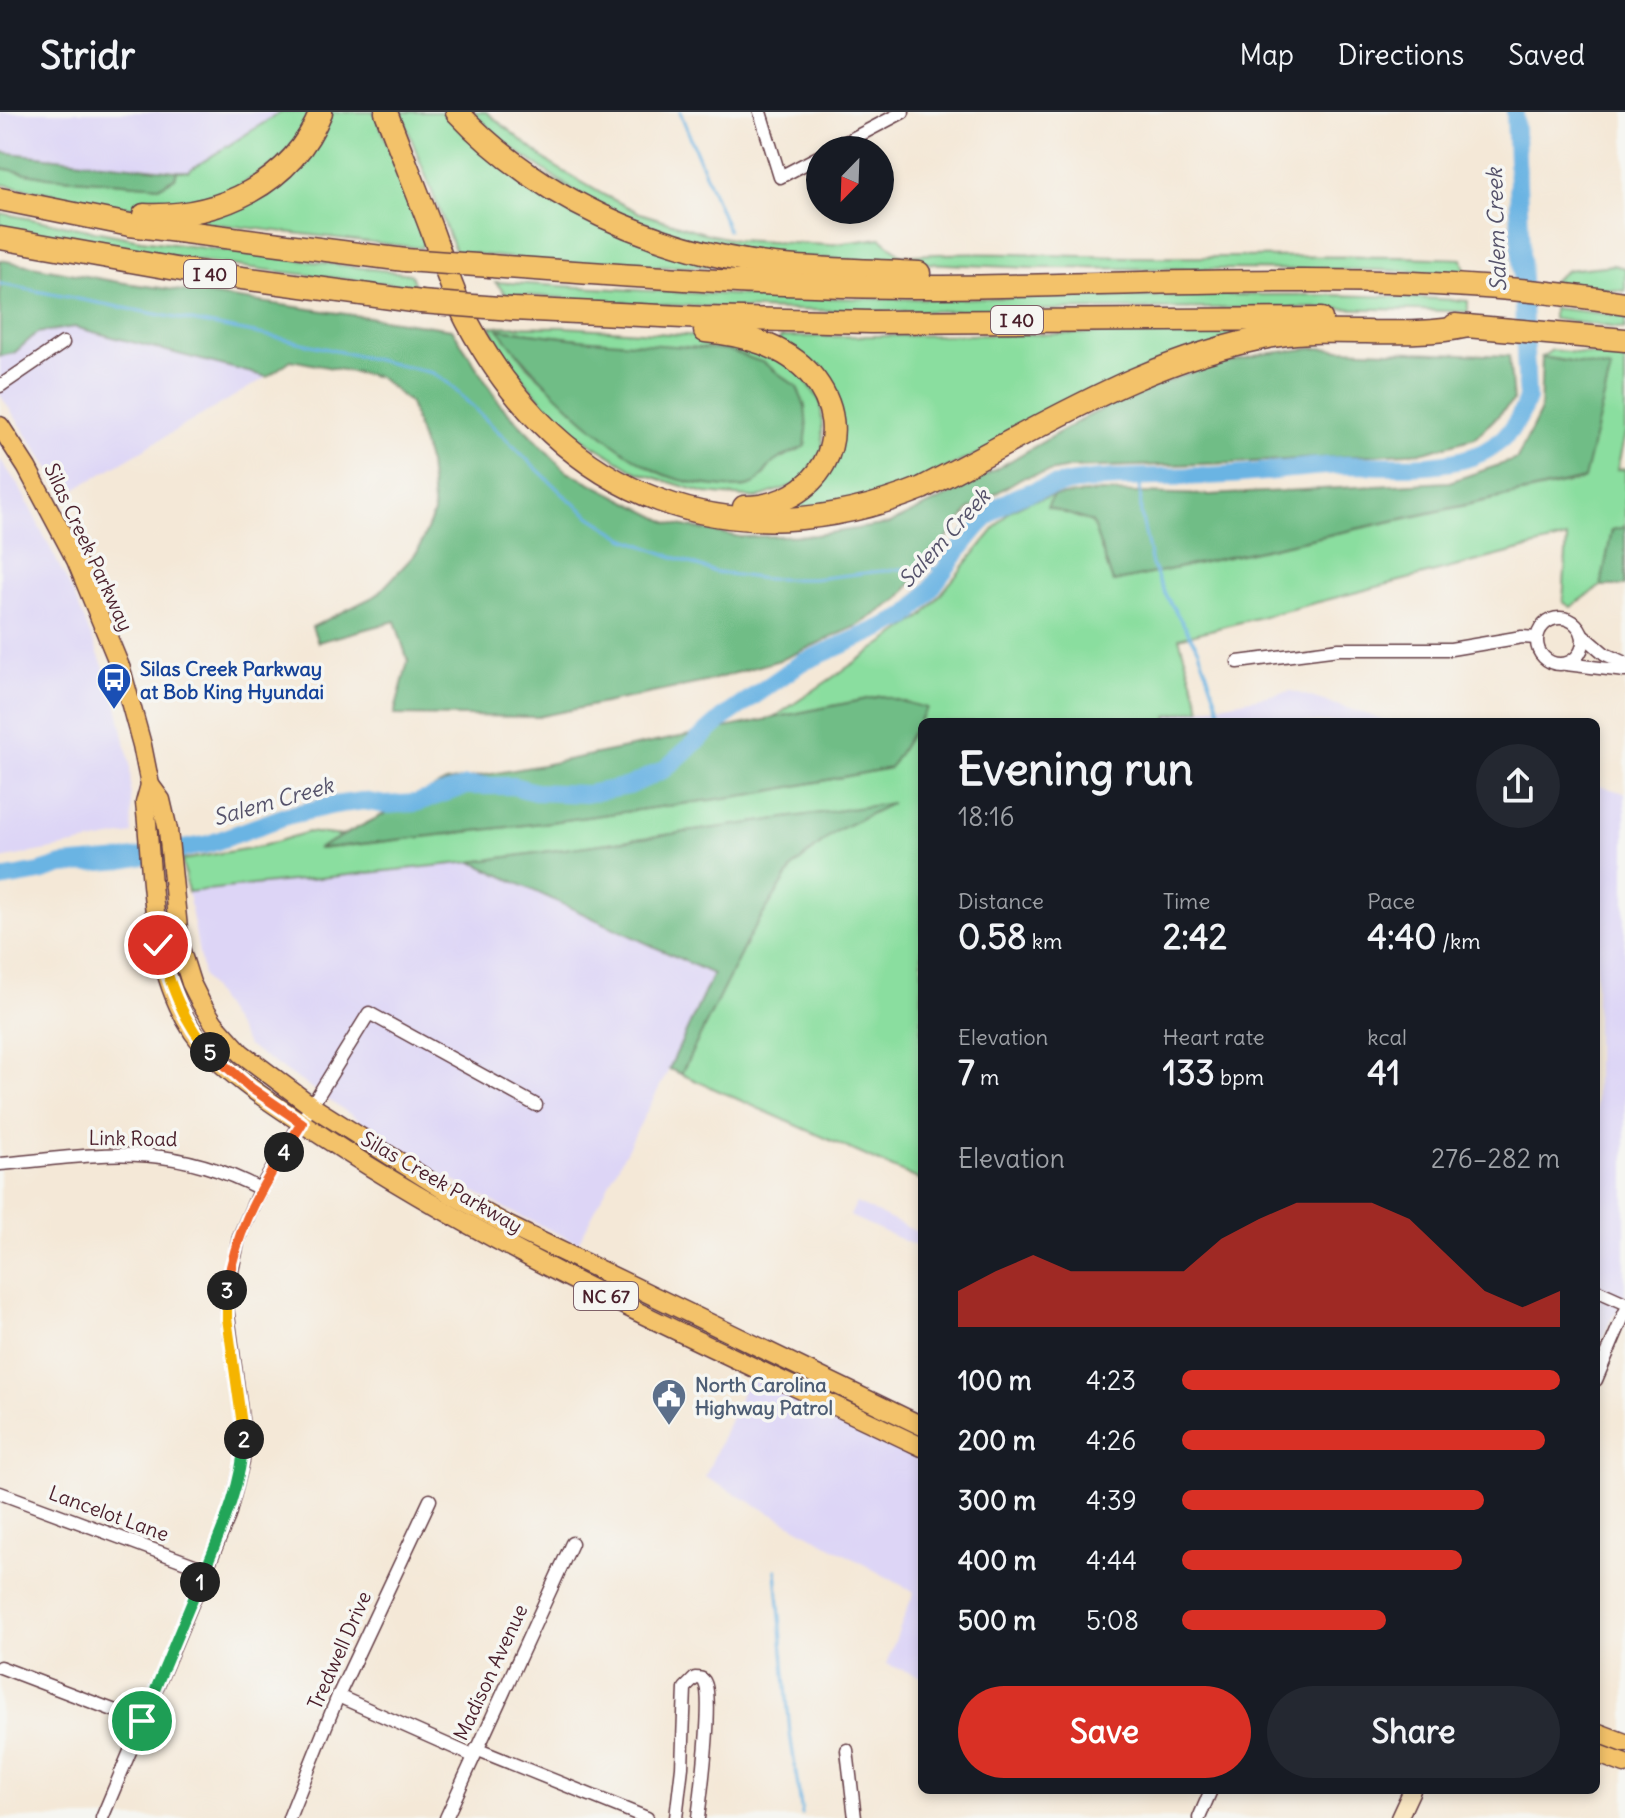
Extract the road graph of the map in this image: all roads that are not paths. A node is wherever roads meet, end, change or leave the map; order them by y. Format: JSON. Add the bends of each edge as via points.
{"nodes":[{"id":1,"x":321,"y":112,"type":"edge"},
{"id":2,"x":386,"y":112,"type":"edge"},
{"id":3,"x":397,"y":112,"type":"edge"},
{"id":4,"x":457,"y":112,"type":"edge"},
{"id":5,"x":760,"y":112,"type":"edge"},
{"id":6,"x":903,"y":112,"type":"edge"},
{"id":7,"x":858,"y":136,"type":"edge"},
{"id":8,"x":806,"y":163,"type":"edge"},
{"id":9,"x":10,"y":201,"type":"edge"},
{"id":10,"x":0,"y":238,"type":"edge"},
{"id":11,"x":1012,"y":286,"type":"junction"},
{"id":12,"x":1625,"y":303,"type":"edge"},
{"id":13,"x":566,"y":312,"type":"junction"},
{"id":14,"x":1468,"y":326,"type":"junction"},
{"id":15,"x":1625,"y":340,"type":"edge"},
{"id":16,"x":63,"y":343,"type":"dead end"},
{"id":17,"x":0,"y":386,"type":"edge"},
{"id":18,"x":0,"y":426,"type":"edge"},
{"id":19,"x":1583,"y":635,"type":"junction"},
{"id":20,"x":1536,"y":638,"type":"junction"},
{"id":21,"x":1238,"y":662,"type":"dead end"},
{"id":22,"x":1625,"y":663,"type":"edge"},
{"id":23,"x":1566,"y":664,"type":"junction"},
{"id":24,"x":1625,"y":671,"type":"edge"},
{"id":25,"x":150,"y":785,"type":"junction"},
{"id":26,"x":536,"y":1105,"type":"dead end"},
{"id":27,"x":308,"y":1115,"type":"junction"},
{"id":28,"x":0,"y":1164,"type":"edge"},
{"id":29,"x":260,"y":1189,"type":"junction"},
{"id":30,"x":1600,"y":1292,"type":"edge"},
{"id":31,"x":1625,"y":1303,"type":"edge"},
{"id":32,"x":1625,"y":1312,"type":"edge"},
{"id":33,"x":1600,"y":1371,"type":"edge"},
{"id":34,"x":860,"y":1417,"type":"junction"},
{"id":35,"x":918,"y":1424,"type":"edge"},
{"id":36,"x":918,"y":1435,"type":"edge"},
{"id":37,"x":918,"y":1445,"type":"edge"},
{"id":38,"x":0,"y":1493,"type":"edge"},
{"id":39,"x":430,"y":1500,"type":"dead end"},
{"id":40,"x":572,"y":1543,"type":"dead end"},
{"id":41,"x":205,"y":1569,"type":"junction"},
{"id":42,"x":0,"y":1667,"type":"edge"},
{"id":43,"x":338,"y":1696,"type":"junction"},
{"id":44,"x":142,"y":1721,"type":"junction"},
{"id":45,"x":1600,"y":1734,"type":"edge"},
{"id":46,"x":1625,"y":1743,"type":"edge"},
{"id":47,"x":847,"y":1750,"type":"dead end"},
{"id":48,"x":474,"y":1752,"type":"junction"},
{"id":49,"x":1600,"y":1755,"type":"edge"},
{"id":50,"x":1625,"y":1764,"type":"edge"},
{"id":51,"x":1209,"y":1794,"type":"edge"},
{"id":52,"x":1410,"y":1794,"type":"edge"},
{"id":53,"x":102,"y":1818,"type":"edge"},
{"id":54,"x":289,"y":1818,"type":"edge"},
{"id":55,"x":446,"y":1818,"type":"edge"},
{"id":56,"x":647,"y":1818,"type":"edge"},
{"id":57,"x":676,"y":1818,"type":"edge"},
{"id":58,"x":698,"y":1818,"type":"edge"},
{"id":59,"x":850,"y":1818,"type":"edge"},
{"id":60,"x":1199,"y":1818,"type":"edge"},
{"id":61,"x":1399,"y":1818,"type":"edge"}],
"edges":[{"from":1,"to":9,"type":"highway","via":[[285,166],[251,191],[213,208],[159,215],[43,199]]},
{"from":2,"to":14,"type":"highway","via":[[465,317],[510,390],[543,427],[599,470],[641,492],[706,513],[755,520],[805,519],[899,498],[1142,374],[1241,342],[1327,330],[1437,333]]},
{"from":3,"to":13,"type":"highway","via":[[478,318],[514,377],[562,430],[636,478],[717,504],[760,506],[785,500],[806,487],[823,466],[832,431],[826,398],[810,374],[786,354],[721,332],[591,323]]},
{"from":4,"to":11,"type":"highway","via":[[554,191],[681,246],[790,267],[997,274]]},
{"from":5,"to":8,"type":"street","via":[[780,177]]},
{"from":6,"to":7,"type":"street"},
{"from":9,"to":11,"type":"highway","number":"I 40","bridge":true,"via":[[130,225],[405,260],[751,283]]},
{"from":10,"to":13,"type":"highway","number":"I 40","bridge":true,"via":[[182,270],[421,302]]},
{"from":11,"to":12,"type":"highway","number":"I 40","via":[[1306,282],[1467,287]]},
{"from":13,"to":14,"type":"highway","number":"I 40","via":[[772,321],[1255,318]]},
{"from":14,"to":15,"type":"highway","number":"I 40"},
{"from":16,"to":17,"type":"street"},
{"from":18,"to":25,"type":"main road","name":"Silas Creek Parkway","number":"NC 67","via":[[51,511],[105,628],[129,696]]},
{"from":19,"to":20,"type":"street","via":[[1574,622],[1558,618],[1543,624]]},
{"from":19,"to":22,"type":"street"},
{"from":19,"to":23,"type":"street","via":[[1578,656]]},
{"from":20,"to":21,"type":"street","via":[[1451,649],[1339,649]]},
{"from":20,"to":23,"type":"street","via":[[1544,659]]},
{"from":23,"to":24,"type":"street"},
{"from":25,"to":27,"type":"main road","name":"Silas Creek Parkway","number":"NC 67","via":[[161,800],[183,958],[201,1003],[241,1053]]},
{"from":25,"to":27,"type":"main road","name":"Silas Creek Parkway","number":"NC 67","via":[[145,803],[158,945],[176,1002],[194,1034],[251,1088]]},
{"from":26,"to":27,"type":"street","via":[[369,1013]]},
{"from":27,"to":29,"type":"street"},
{"from":27,"to":34,"type":"main road","name":"Silas Creek Parkway","number":"NC 67","via":[[392,1182],[503,1244]]},
{"from":27,"to":35,"type":"main road","name":"Silas Creek Parkway","number":"NC 67","via":[[509,1226]]},
{"from":28,"to":29,"type":"street","name":"Link Road","via":[[148,1155],[201,1163]]},
{"from":29,"to":41,"type":"street","via":[[239,1237],[226,1300],[243,1461],[229,1516]]},
{"from":30,"to":31,"type":"street"},
{"from":32,"to":33,"type":"street"},
{"from":34,"to":36,"type":"main road","via":[[878,1417]]},
{"from":34,"to":37,"type":"main road","name":"Silas Creek Parkway","number":"NC 67"},
{"from":38,"to":41,"type":"street","name":"Lancelot Lane"},
{"from":39,"to":43,"type":"street","name":"Tredwell Drive"},
{"from":40,"to":48,"type":"street","name":"Madison Avenue"},
{"from":41,"to":44,"type":"street"},
{"from":42,"to":44,"type":"street"},
{"from":43,"to":48,"type":"street"},
{"from":43,"to":54,"type":"street","name":"Tredwell Drive"},
{"from":44,"to":53,"type":"street"},
{"from":45,"to":46,"type":"main road"},
{"from":47,"to":59,"type":"street"},
{"from":48,"to":55,"type":"street","name":"Madison Avenue"},
{"from":48,"to":56,"type":"street"},
{"from":49,"to":50,"type":"main road"},
{"from":51,"to":60,"type":"street"},
{"from":52,"to":61,"type":"main road"},
{"from":57,"to":58,"type":"street","via":[[685,1688],[701,1678],[707,1694]]}]}
